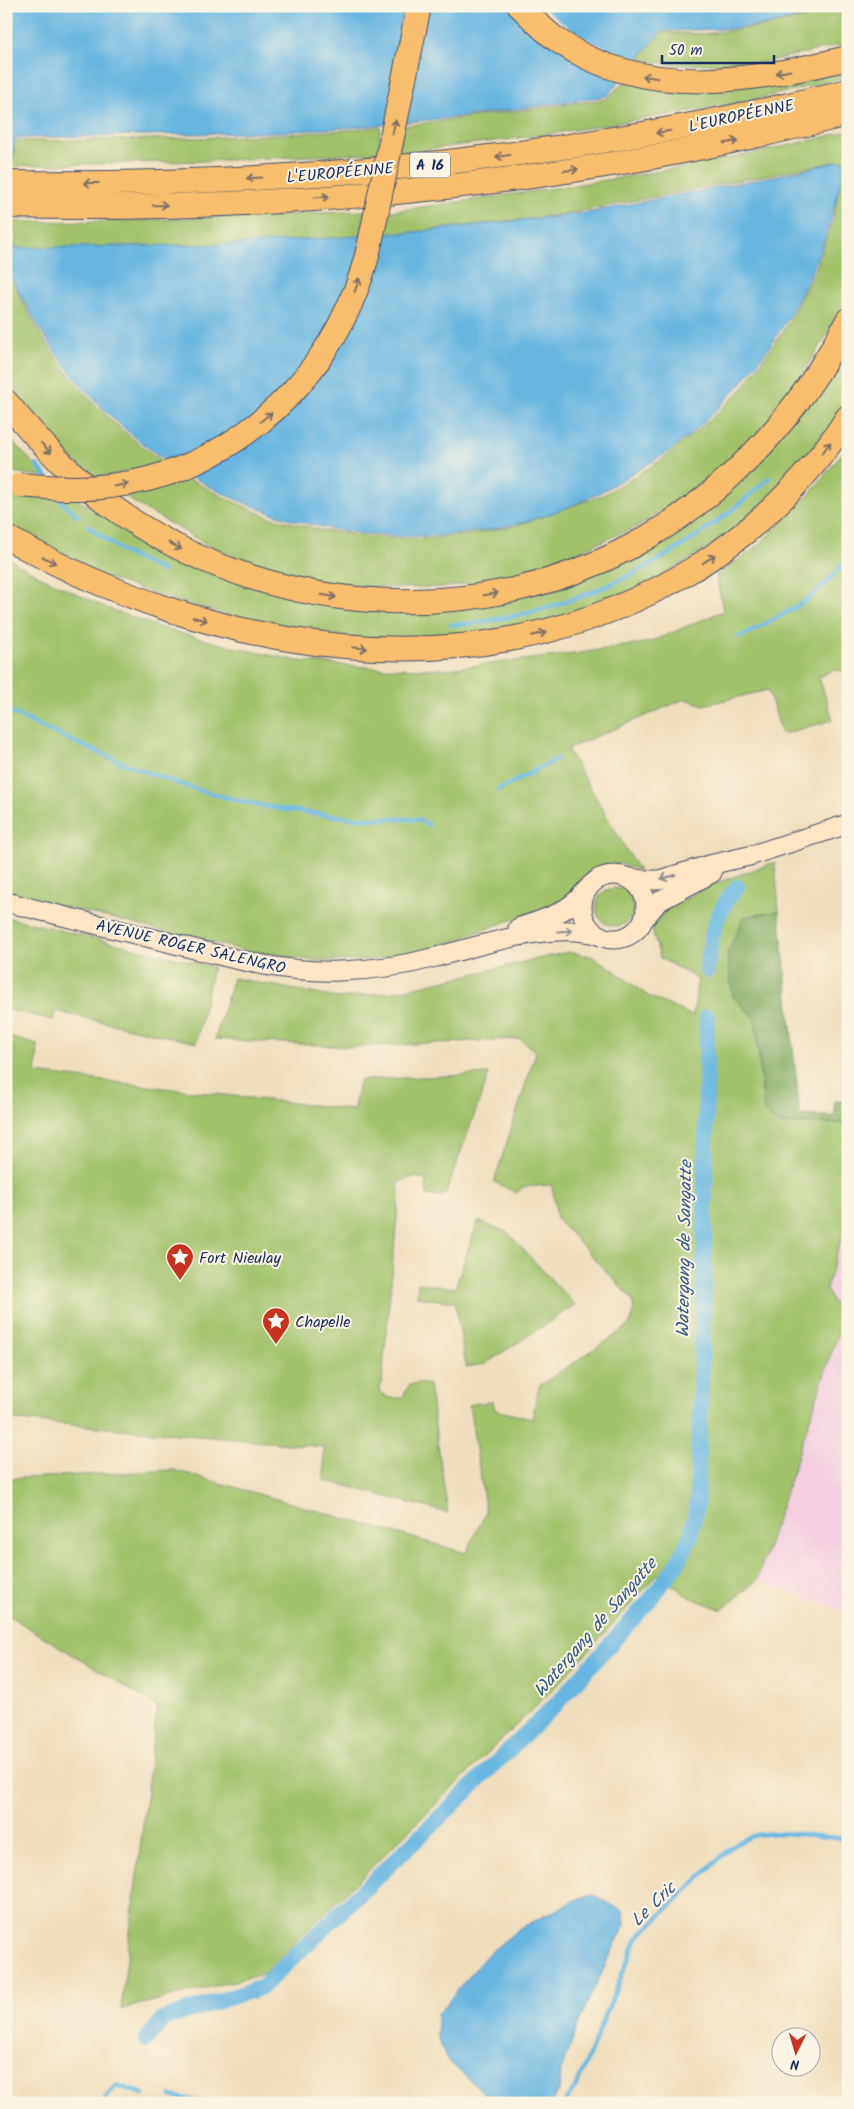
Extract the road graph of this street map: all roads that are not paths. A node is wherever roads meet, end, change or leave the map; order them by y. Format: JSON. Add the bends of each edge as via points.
{"nodes":[{"id":1,"x":419,"y":6,"type":"edge"},
{"id":2,"x":520,"y":6,"type":"edge"},
{"id":3,"x":848,"y":58,"type":"edge"},
{"id":4,"x":848,"y":91,"type":"edge"},
{"id":5,"x":848,"y":114,"type":"edge"},
{"id":6,"x":6,"y":183,"type":"edge"},
{"id":7,"x":6,"y":206,"type":"edge"},
{"id":8,"x":848,"y":320,"type":"edge"},
{"id":9,"x":9,"y":404,"type":"edge"},
{"id":10,"x":848,"y":417,"type":"edge"},
{"id":11,"x":13,"y":483,"type":"edge"},
{"id":12,"x":6,"y":536,"type":"edge"},
{"id":13,"x":848,"y":824,"type":"edge"},
{"id":14,"x":749,"y":856,"type":"junction"},
{"id":15,"x":626,"y":877,"type":"junction"},
{"id":16,"x":587,"y":890,"type":"junction"},
{"id":17,"x":6,"y":902,"type":"edge"},
{"id":18,"x":644,"y":919,"type":"junction"},
{"id":19,"x":599,"y":935,"type":"junction"},
{"id":20,"x":465,"y":948,"type":"junction"}],
"edges":[{"from":11,"to":1,"type":"highway","one_way":true,"bridge":true,"via":[[66,489],[111,486],[171,472],[226,446],[269,415],[296,389],[332,340],[358,286]]},
{"from":3,"to":2,"type":"highway","one_way":true,"via":[[767,75],[698,80],[654,78],[592,61],[559,41]]},
{"from":4,"to":6,"type":"highway","name":"L'EUROPÉENNE","number":"A 16","one_way":true,"via":[[675,130],[464,161],[243,179]]},
{"from":7,"to":5,"type":"highway","name":"L'EUROPÉENNE","number":"A 16","one_way":true,"via":[[209,203],[401,191],[644,158]]},
{"from":9,"to":8,"type":"highway","one_way":true,"via":[[58,460],[103,500],[158,537],[225,569],[312,593],[364,600],[474,597],[541,582],[604,558],[644,539],[696,504],[724,482],[783,421],[821,369]]},
{"from":12,"to":10,"type":"highway","one_way":true,"via":[[112,588],[194,617],[250,632],[313,643],[382,649],[493,643],[588,620],[642,598],[689,572],[731,543],[782,498],[817,460]]},
{"from":13,"to":14,"type":"main road"},
{"from":14,"to":15,"type":"main road","one_way":true,"via":[[659,880]]},
{"from":14,"to":18,"type":"main road","via":[[664,899]]},
{"from":15,"to":16,"type":"main road","via":[[604,876]]},
{"from":15,"to":18,"type":"main road","via":[[639,887],[645,897]]},
{"from":16,"to":19,"type":"main road","via":[[582,906],[584,918]]},
{"from":16,"to":20,"type":"main road","name":"AVENUE ROGER SALENGRO","via":[[563,912]]},
{"from":17,"to":20,"type":"main road","name":"AVENUE ROGER SALENGRO","via":[[244,962],[290,969],[375,969]]},
{"from":18,"to":19,"type":"main road","via":[[635,931],[626,936],[616,939]]},
{"from":20,"to":19,"type":"main road","name":"AVENUE ROGER SALENGRO","one_way":true,"via":[[560,931]]}]}
